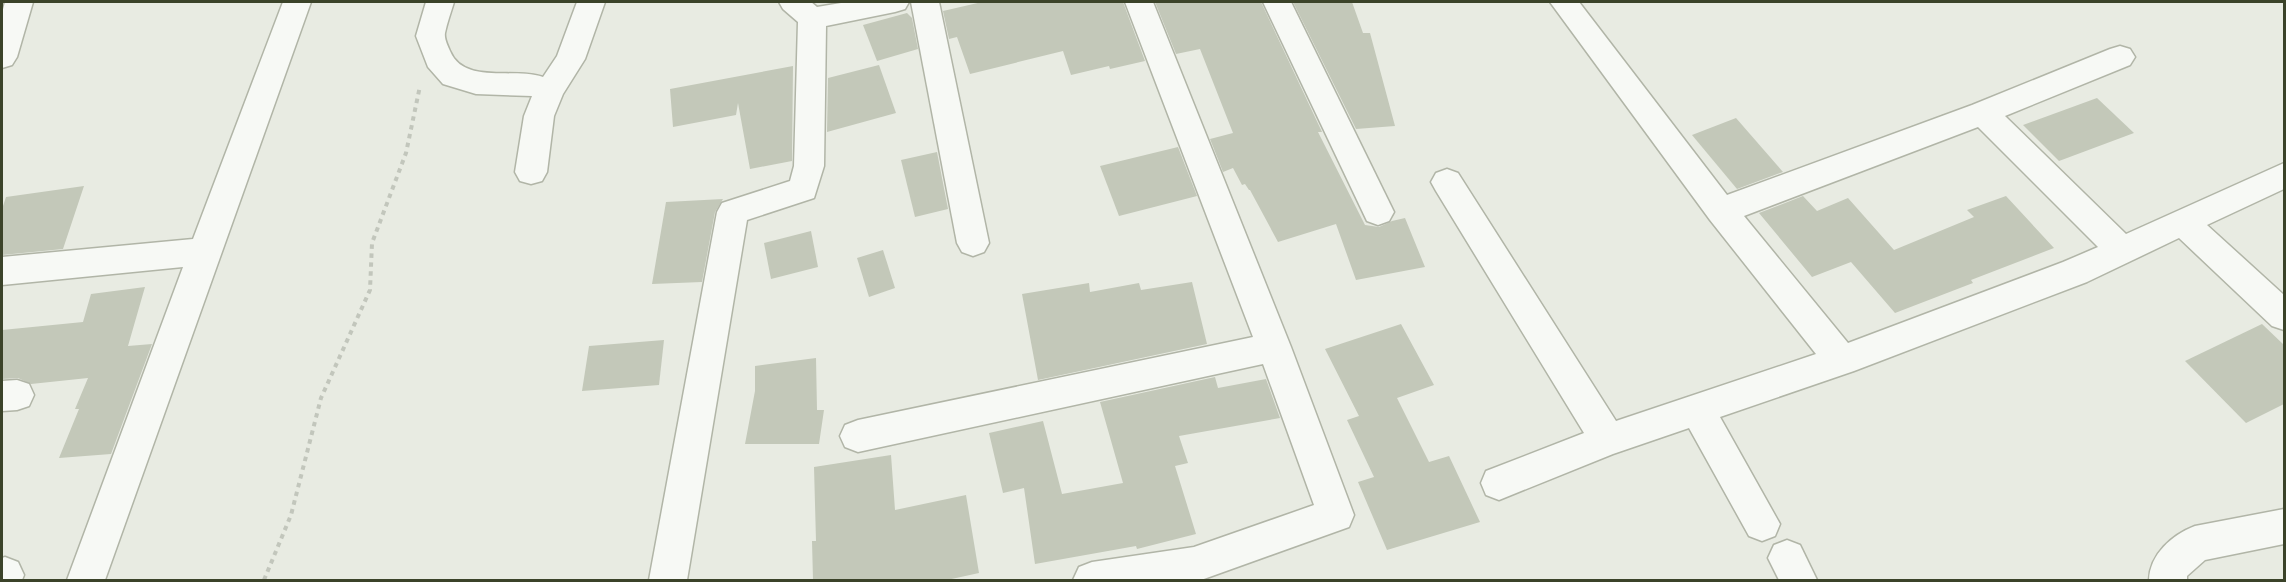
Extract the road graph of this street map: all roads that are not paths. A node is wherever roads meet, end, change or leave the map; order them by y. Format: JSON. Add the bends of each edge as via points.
{"nodes":[{"id":1,"x":19,"y":2,"type":"edge"},
{"id":2,"x":297,"y":2,"type":"edge"},
{"id":3,"x":440,"y":2,"type":"edge"},
{"id":4,"x":591,"y":2,"type":"edge"},
{"id":5,"x":895,"y":2,"type":"edge"},
{"id":6,"x":925,"y":2,"type":"edge"},
{"id":7,"x":1139,"y":2,"type":"edge"},
{"id":8,"x":1277,"y":2,"type":"edge"},
{"id":9,"x":1564,"y":2,"type":"edge"},
{"id":10,"x":803,"y":10,"type":"edge"},
{"id":11,"x":2,"y":57,"type":"edge"},
{"id":12,"x":2120,"y":57,"type":"dead end"},
{"id":13,"x":549,"y":91,"type":"junction"},
{"id":14,"x":1983,"y":113,"type":"junction"},
{"id":15,"x":531,"y":172,"type":"dead end"},
{"id":16,"x":2284,"y":175,"type":"edge"},
{"id":17,"x":1447,"y":182,"type":"dead end"},
{"id":18,"x":1721,"y":211,"type":"junction"},
{"id":19,"x":1378,"y":212,"type":"dead end"},
{"id":20,"x":2183,"y":222,"type":"junction"},
{"id":21,"x":973,"y":243,"type":"dead end"},
{"id":22,"x":2122,"y":250,"type":"junction"},
{"id":23,"x":205,"y":251,"type":"junction"},
{"id":24,"x":2,"y":271,"type":"edge"},
{"id":25,"x":2284,"y":316,"type":"edge"},
{"id":26,"x":1274,"y":347,"type":"junction"},
{"id":27,"x":1842,"y":360,"type":"junction"},
{"id":28,"x":1697,"y":409,"type":"junction"},
{"id":29,"x":858,"y":436,"type":"dead end"},
{"id":30,"x":1608,"y":440,"type":"junction"},
{"id":31,"x":1499,"y":483,"type":"dead end"},
{"id":32,"x":1762,"y":524,"type":"dead end"},
{"id":33,"x":2284,"y":527,"type":"edge"},
{"id":34,"x":1195,"y":573,"type":"edge"},
{"id":35,"x":86,"y":580,"type":"edge"},
{"id":36,"x":668,"y":580,"type":"edge"},
{"id":37,"x":1092,"y":580,"type":"edge"},
{"id":38,"x":2168,"y":580,"type":"edge"}],
"edges":[{"from":1,"to":11,"type":"street"},
{"from":2,"to":23,"type":"street"},
{"from":3,"to":13,"type":"street","via":[[430,36],[438,58],[453,76],[476,82],[531,84]]},
{"from":4,"to":13,"type":"street","via":[[570,59]]},
{"from":5,"to":10,"type":"street"},
{"from":6,"to":21,"type":"street"},
{"from":7,"to":26,"type":"street"},
{"from":8,"to":19,"type":"street"},
{"from":9,"to":18,"type":"street"},
{"from":10,"to":36,"type":"street","via":[[809,166],[803,189],[733,212]]},
{"from":12,"to":14,"type":"street"},
{"from":13,"to":15,"type":"street","via":[[538,116]]},
{"from":14,"to":18,"type":"street"},
{"from":14,"to":22,"type":"street"},
{"from":16,"to":20,"type":"street"},
{"from":17,"to":30,"type":"street"},
{"from":18,"to":27,"type":"street"},
{"from":20,"to":22,"type":"street"},
{"from":20,"to":25,"type":"street"},
{"from":22,"to":27,"type":"street","via":[[2075,272]]},
{"from":23,"to":24,"type":"street"},
{"from":23,"to":35,"type":"street"},
{"from":26,"to":29,"type":"street"},
{"from":26,"to":34,"type":"street","via":[[1336,515]]},
{"from":27,"to":28,"type":"street"},
{"from":28,"to":30,"type":"street"},
{"from":28,"to":32,"type":"street"},
{"from":30,"to":31,"type":"street"},
{"from":33,"to":38,"type":"street","via":[[2195,544],[2169,568]]},
{"from":34,"to":37,"type":"street"}]}
